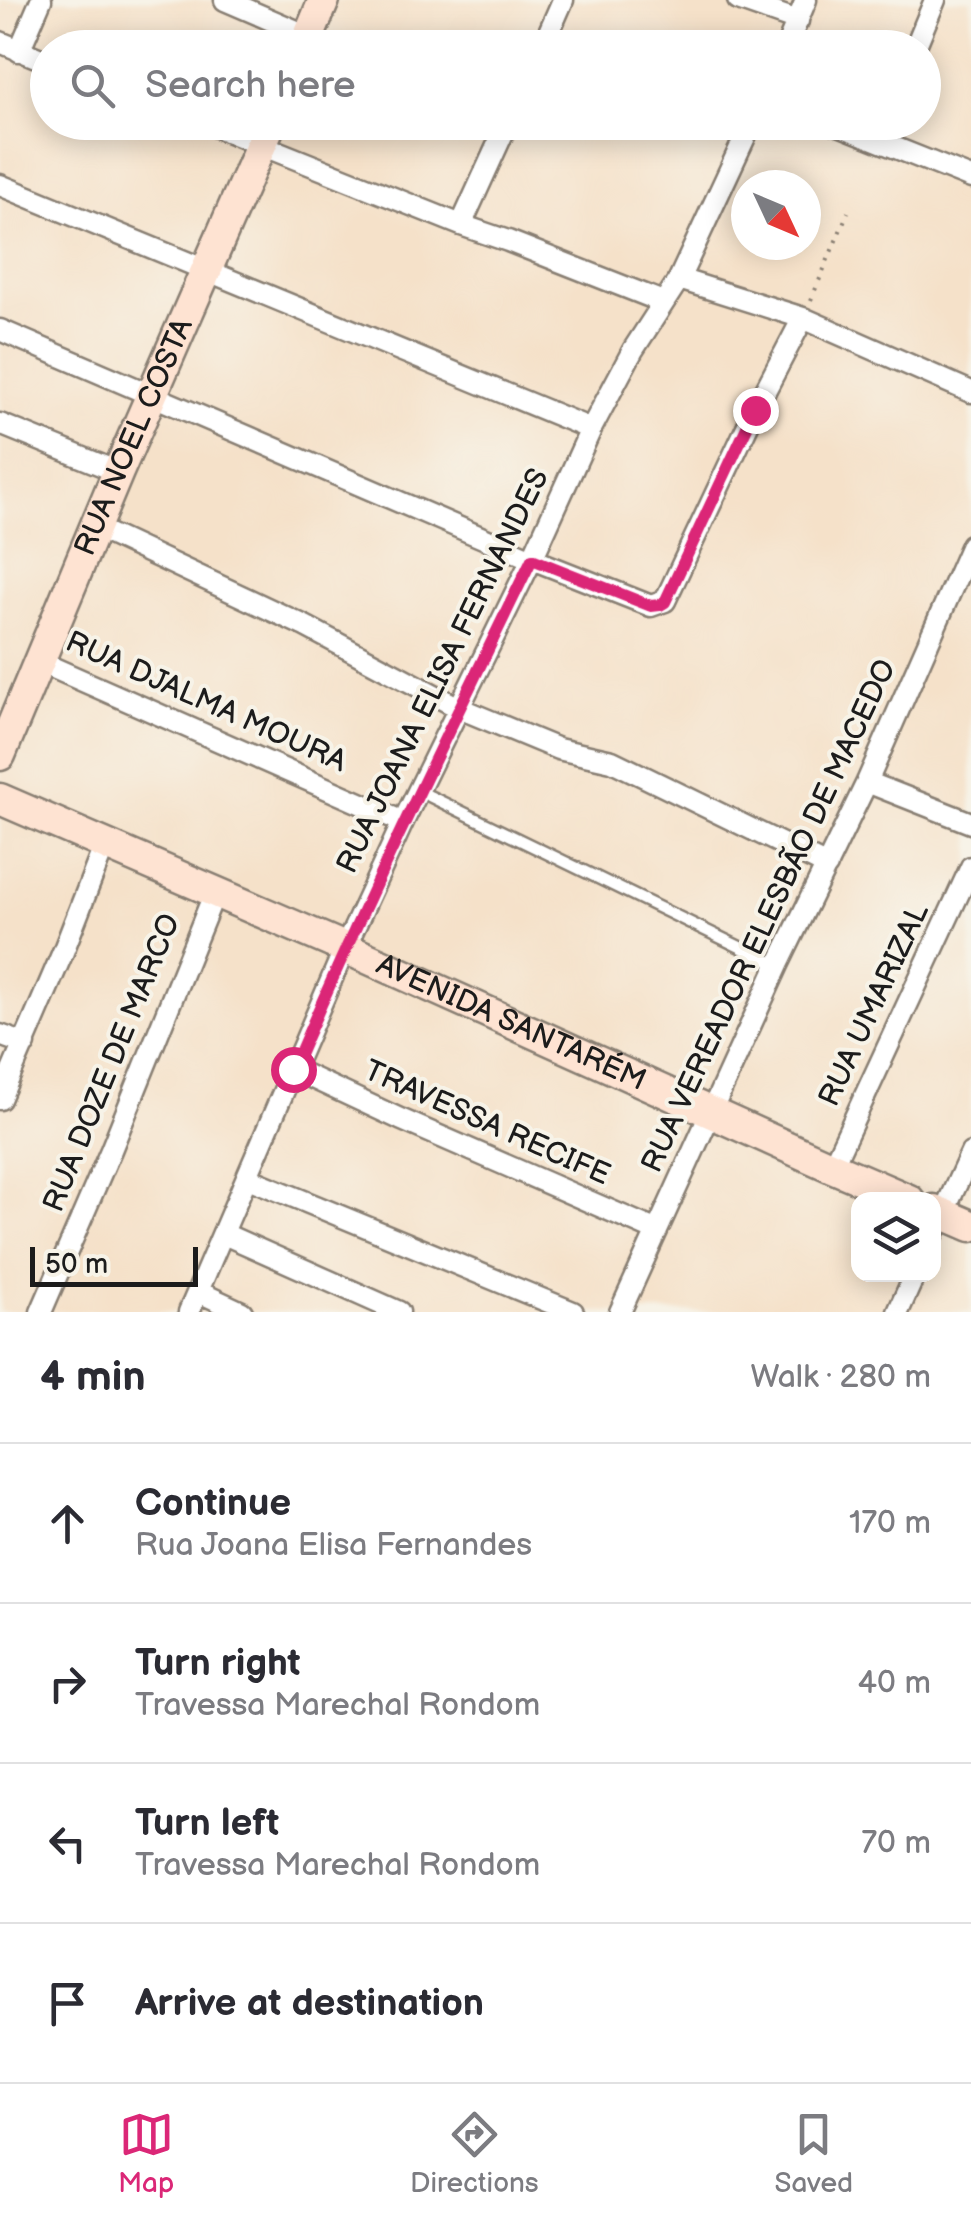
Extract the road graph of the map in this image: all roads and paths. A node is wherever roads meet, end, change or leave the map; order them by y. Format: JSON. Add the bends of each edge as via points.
{"nodes":[{"id":1,"x":41,"y":0,"type":"edge"},
{"id":2,"x":225,"y":0,"type":"edge"},
{"id":3,"x":324,"y":0,"type":"edge"},
{"id":4,"x":563,"y":0,"type":"edge"},
{"id":5,"x":738,"y":0,"type":"edge"},
{"id":6,"x":806,"y":0,"type":"edge"},
{"id":7,"x":934,"y":0,"type":"edge"},
{"id":8,"x":798,"y":21,"type":"junction"},
{"id":9,"x":283,"y":30,"type":"edge"},
{"id":10,"x":311,"y":30,"type":"edge"},
{"id":11,"x":550,"y":30,"type":"edge"},
{"id":12,"x":794,"y":30,"type":"edge"},
{"id":13,"x":922,"y":30,"type":"edge"},
{"id":14,"x":10,"y":46,"type":"edge"},
{"id":15,"x":263,"y":140,"type":"edge"},
{"id":16,"x":279,"y":140,"type":"edge"},
{"id":17,"x":500,"y":140,"type":"edge"},
{"id":18,"x":744,"y":140,"type":"edge"},
{"id":19,"x":895,"y":140,"type":"edge"},
{"id":20,"x":971,"y":178,"type":"edge"},
{"id":21,"x":0,"y":185,"type":"edge"},
{"id":22,"x":848,"y":212,"type":"dead end"},
{"id":23,"x":461,"y":225,"type":"junction"},
{"id":24,"x":207,"y":271,"type":"junction"},
{"id":25,"x":679,"y":279,"type":"junction"},
{"id":26,"x":663,"y":302,"type":"junction"},
{"id":27,"x":803,"y":318,"type":"junction"},
{"id":28,"x":0,"y":330,"type":"edge"},
{"id":29,"x":971,"y":392,"type":"edge"},
{"id":30,"x":152,"y":395,"type":"junction"},
{"id":31,"x":0,"y":424,"type":"edge"},
{"id":32,"x":591,"y":429,"type":"junction"},
{"id":33,"x":118,"y":472,"type":"junction"},
{"id":34,"x":94,"y":527,"type":"junction"},
{"id":35,"x":971,"y":545,"type":"edge"},
{"id":36,"x":532,"y":559,"type":"junction"},
{"id":37,"x":40,"y":662,"type":"junction"},
{"id":38,"x":459,"y":708,"type":"junction"},
{"id":39,"x":0,"y":755,"type":"edge"},
{"id":40,"x":867,"y":782,"type":"junction"},
{"id":41,"x":419,"y":791,"type":"junction"},
{"id":42,"x":0,"y":800,"type":"edge"},
{"id":43,"x":404,"y":822,"type":"junction"},
{"id":44,"x":971,"y":824,"type":"edge"},
{"id":45,"x":105,"y":844,"type":"junction"},
{"id":46,"x":827,"y":866,"type":"junction"},
{"id":47,"x":971,"y":867,"type":"edge"},
{"id":48,"x":215,"y":892,"type":"junction"},
{"id":49,"x":345,"y":948,"type":"junction"},
{"id":50,"x":778,"y":966,"type":"junction"},
{"id":51,"x":0,"y":1034,"type":"edge"},
{"id":52,"x":24,"y":1044,"type":"junction"},
{"id":53,"x":293,"y":1069,"type":"junction"},
{"id":54,"x":0,"y":1099,"type":"edge"},
{"id":55,"x":712,"y":1111,"type":"junction"},
{"id":56,"x":971,"y":1153,"type":"edge"},
{"id":57,"x":832,"y":1167,"type":"junction"},
{"id":58,"x":248,"y":1178,"type":"junction"},
{"id":59,"x":890,"y":1192,"type":"edge"},
{"id":60,"x":941,"y":1210,"type":"edge"},
{"id":61,"x":941,"y":1220,"type":"edge"},
{"id":62,"x":971,"y":1226,"type":"edge"},
{"id":63,"x":657,"y":1230,"type":"junction"},
{"id":64,"x":224,"y":1234,"type":"junction"},
{"id":65,"x":911,"y":1282,"type":"edge"},
{"id":66,"x":199,"y":1292,"type":"junction"},
{"id":67,"x":41,"y":1312,"type":"edge"},
{"id":68,"x":189,"y":1312,"type":"edge"},
{"id":69,"x":242,"y":1312,"type":"edge"},
{"id":70,"x":399,"y":1312,"type":"edge"},
{"id":71,"x":573,"y":1312,"type":"edge"},
{"id":72,"x":620,"y":1312,"type":"edge"},
{"id":73,"x":898,"y":1312,"type":"edge"}],
"edges":[{"from":1,"to":14,"type":"street"},
{"from":2,"to":9,"type":"street"},
{"from":3,"to":10,"type":"street"},
{"from":4,"to":11,"type":"street"},
{"from":5,"to":8,"type":"street"},
{"from":6,"to":8,"type":"street"},
{"from":7,"to":13,"type":"street"},
{"from":8,"to":12,"type":"street"},
{"from":15,"to":24,"type":"street","name":"RUA NOEL COSTA"},
{"from":16,"to":23,"type":"street"},
{"from":17,"to":23,"type":"street"},
{"from":18,"to":25,"type":"street","name":"RUA JOANA ELISA FERNANDES"},
{"from":19,"to":20,"type":"street"},
{"from":21,"to":24,"type":"street"},
{"from":22,"to":27,"type":"path"},
{"from":23,"to":26,"type":"street"},
{"from":24,"to":30,"type":"street","name":"RUA NOEL COSTA"},
{"from":24,"to":32,"type":"street"},
{"from":25,"to":26,"type":"street","name":"RUA JOANA ELISA FERNANDES"},
{"from":25,"to":27,"type":"street"},
{"from":26,"to":32,"type":"street","name":"RUA JOANA ELISA FERNANDES"},
{"from":27,"to":29,"type":"street"},
{"from":27,"to":36,"type":"street","via":[[665,602],[651,606]]},
{"from":28,"to":30,"type":"street"},
{"from":30,"to":33,"type":"street","name":"RUA NOEL COSTA"},
{"from":30,"to":36,"type":"street"},
{"from":31,"to":33,"type":"street"},
{"from":32,"to":36,"type":"street","name":"RUA JOANA ELISA FERNANDES"},
{"from":33,"to":34,"type":"street","name":"RUA NOEL COSTA"},
{"from":34,"to":37,"type":"street","name":"RUA NOEL COSTA"},
{"from":34,"to":38,"type":"street","via":[[305,626]]},
{"from":35,"to":40,"type":"street","name":"RUA VEREADOR ELESBÃO DE MACEDO"},
{"from":36,"to":38,"type":"street","name":"RUA JOANA ELISA FERNANDES"},
{"from":37,"to":39,"type":"street","name":"RUA NOEL COSTA"},
{"from":37,"to":43,"type":"street","name":"RUA DJALMA MOURA"},
{"from":38,"to":41,"type":"street","name":"RUA JOANA ELISA FERNANDES"},
{"from":38,"to":46,"type":"street","via":[[558,748],[612,761]]},
{"from":40,"to":44,"type":"street"},
{"from":40,"to":46,"type":"street","name":"RUA VEREADOR ELESBÃO DE MACEDO"},
{"from":41,"to":43,"type":"street","name":"RUA JOANA ELISA FERNANDES"},
{"from":41,"to":50,"type":"lane"},
{"from":42,"to":45,"type":"street","name":"AVENIDA SANTARÉM"},
{"from":43,"to":49,"type":"street","name":"RUA JOANA ELISA FERNANDES"},
{"from":45,"to":48,"type":"street","name":"AVENIDA SANTARÉM"},
{"from":45,"to":52,"type":"street"},
{"from":46,"to":50,"type":"street","name":"RUA VEREADOR ELESBÃO DE MACEDO"},
{"from":47,"to":57,"type":"street","name":"RUA UMARIZAL"},
{"from":48,"to":49,"type":"street","name":"AVENIDA SANTARÉM"},
{"from":48,"to":67,"type":"street","name":"RUA DOZE DE MARCO"},
{"from":49,"to":53,"type":"street","name":"RUA JOANA ELISA FERNANDES"},
{"from":49,"to":55,"type":"street","name":"AVENIDA SANTARÉM"},
{"from":50,"to":55,"type":"street","name":"RUA VEREADOR ELESBÃO DE MACEDO"},
{"from":51,"to":52,"type":"street"},
{"from":52,"to":54,"type":"street"},
{"from":53,"to":58,"type":"street","name":"RUA JOANA ELISA FERNANDES"},
{"from":53,"to":63,"type":"street","name":"TRAVESSA RECIFE"},
{"from":55,"to":57,"type":"street","name":"AVENIDA SANTARÉM"},
{"from":55,"to":63,"type":"street","name":"RUA VEREADOR ELESBÃO DE MACEDO"},
{"from":56,"to":60,"type":"street"},
{"from":57,"to":59,"type":"street","name":"AVENIDA SANTARÉM"},
{"from":58,"to":64,"type":"street","name":"RUA JOANA ELISA FERNANDES"},
{"from":58,"to":71,"type":"street"},
{"from":61,"to":62,"type":"street"},
{"from":63,"to":72,"type":"street","name":"RUA VEREADOR ELESBÃO DE MACEDO"},
{"from":64,"to":66,"type":"street","name":"RUA JOANA ELISA FERNANDES"},
{"from":64,"to":70,"type":"street"},
{"from":65,"to":73,"type":"street"},
{"from":66,"to":68,"type":"street","name":"RUA JOANA ELISA FERNANDES"},
{"from":66,"to":69,"type":"street"}]}
